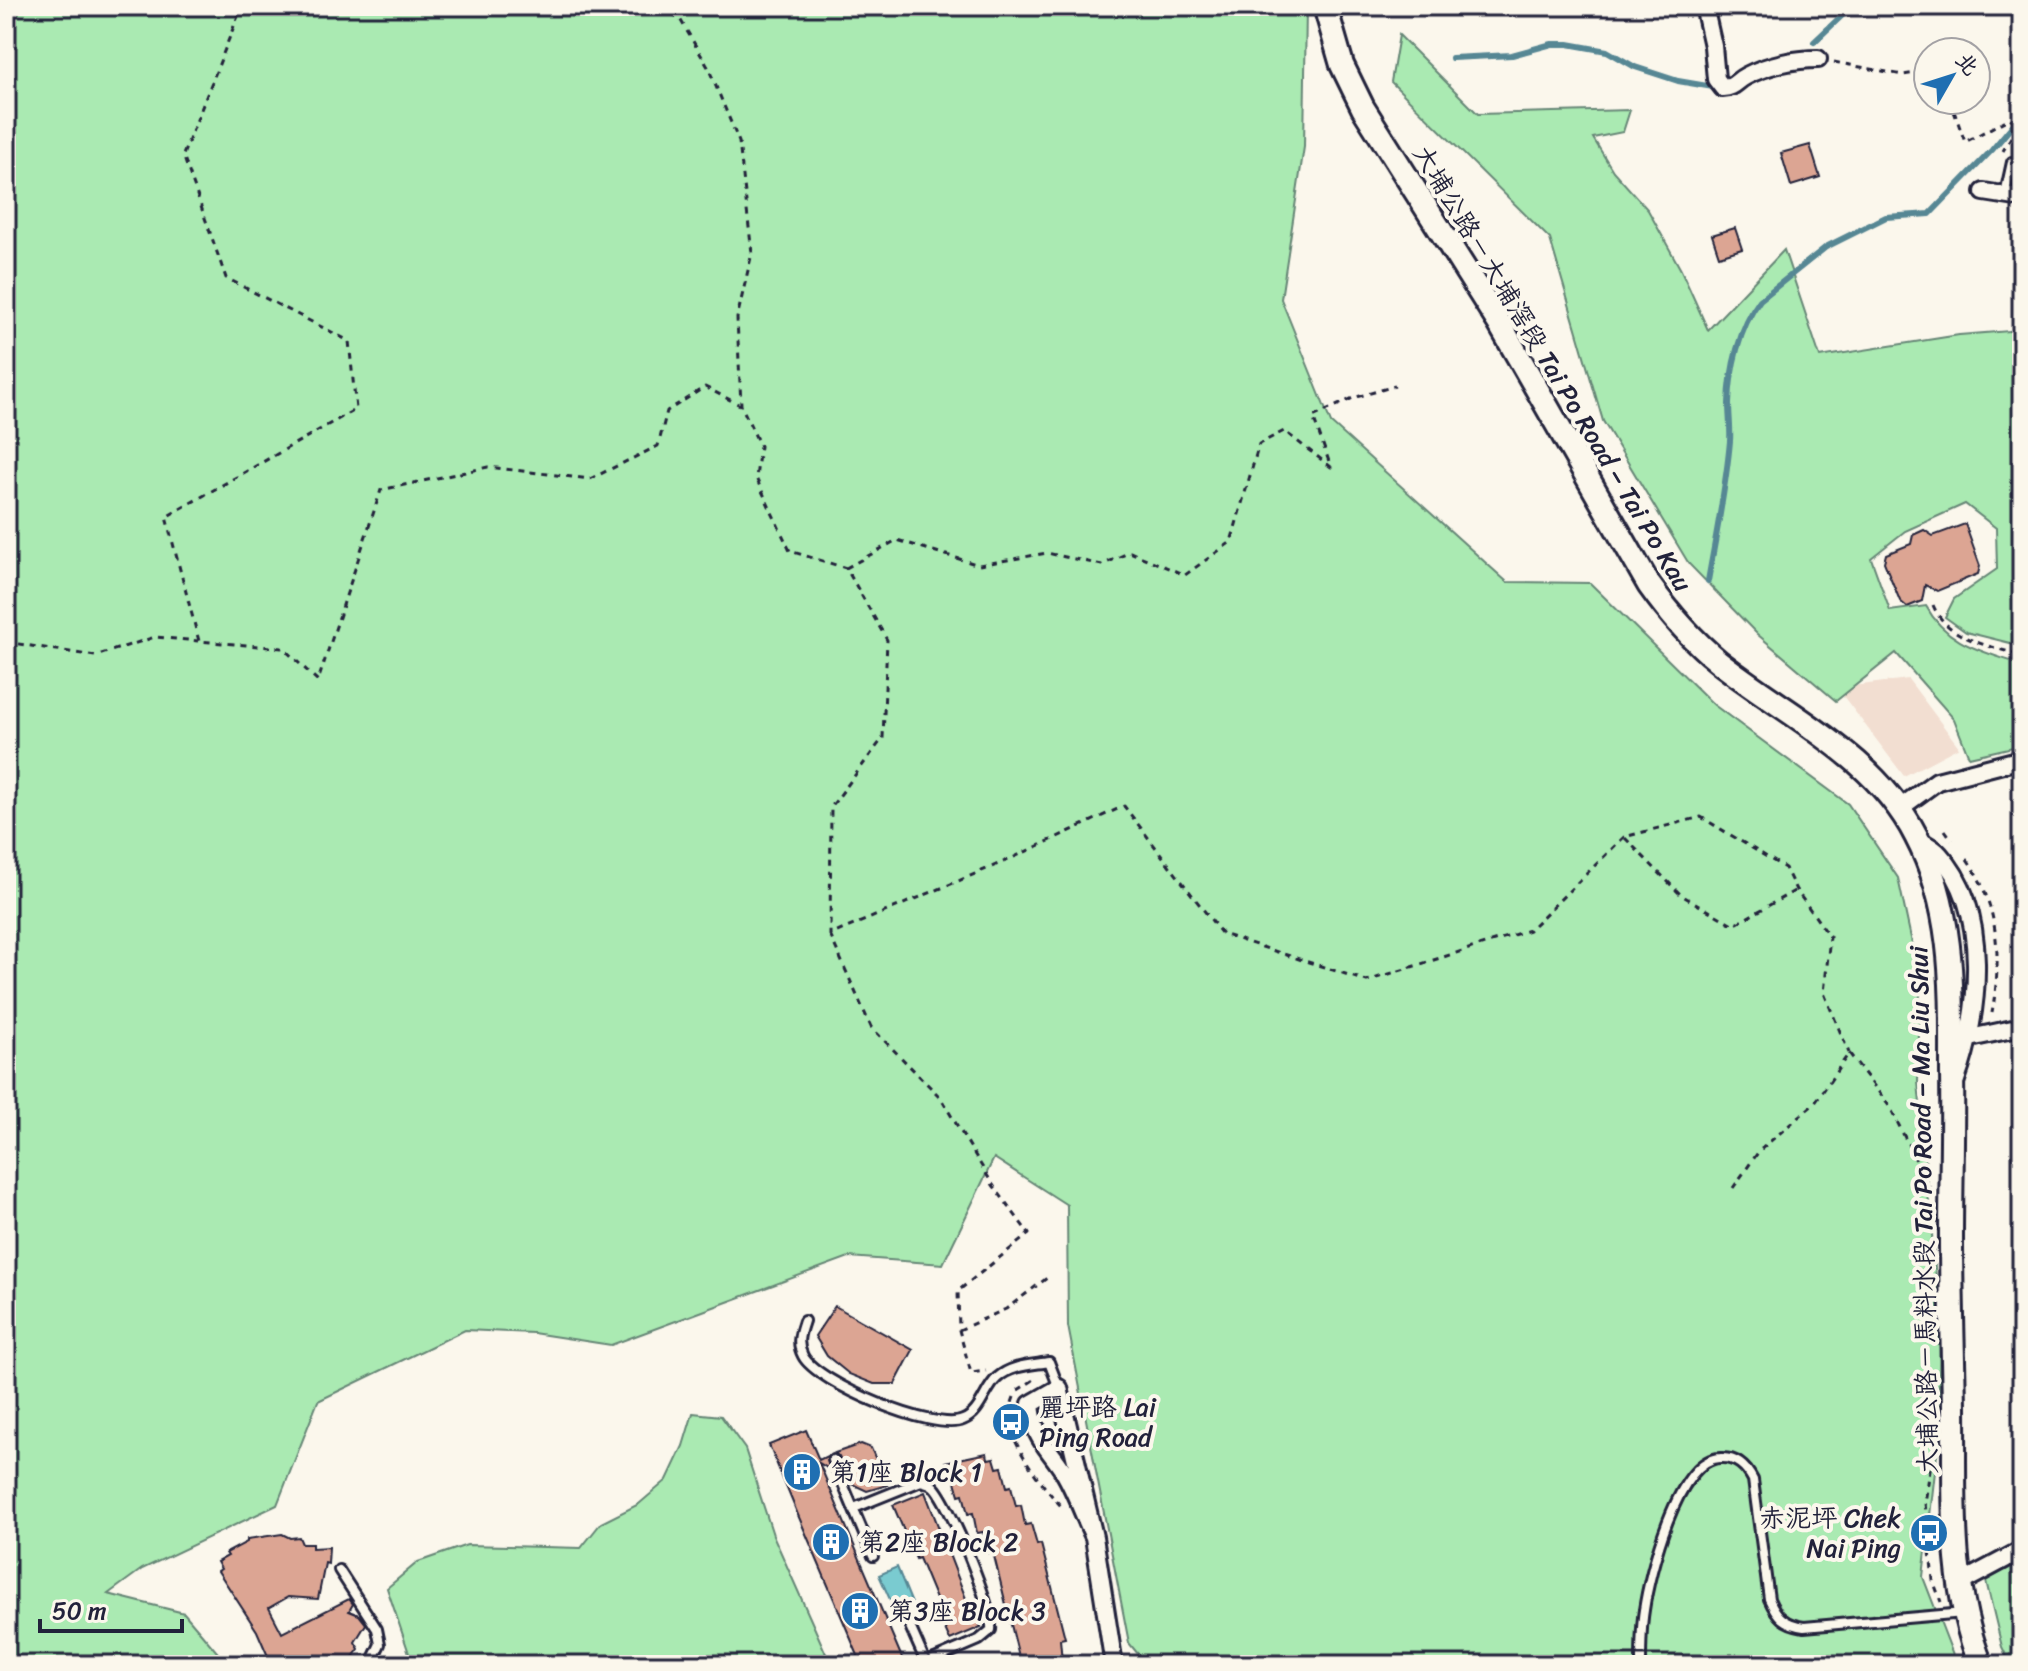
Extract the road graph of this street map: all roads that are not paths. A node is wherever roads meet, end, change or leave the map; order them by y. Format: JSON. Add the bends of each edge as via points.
{"nodes":[{"id":1,"x":1325,"y":6,"type":"edge"},
{"id":2,"x":1704,"y":6,"type":"edge"},
{"id":3,"x":1818,"y":59,"type":"road end"},
{"id":4,"x":2012,"y":162,"type":"road end"},
{"id":5,"x":1984,"y":192,"type":"dead end"},
{"id":6,"x":2014,"y":196,"type":"edge"},
{"id":7,"x":2022,"y":759,"type":"edge"},
{"id":8,"x":1900,"y":808,"type":"junction"},
{"id":9,"x":1919,"y":840,"type":"junction"},
{"id":10,"x":2022,"y":1027,"type":"edge"},
{"id":11,"x":1970,"y":1038,"type":"junction"},
{"id":12,"x":1953,"y":1091,"type":"junction"},
{"id":13,"x":804,"y":1321,"type":"dead end"},
{"id":14,"x":1059,"y":1388,"type":"junction"},
{"id":15,"x":833,"y":1460,"type":"dead end"},
{"id":16,"x":854,"y":1508,"type":"junction"},
{"id":17,"x":1094,"y":1537,"type":"junction"},
{"id":18,"x":2022,"y":1550,"type":"edge"},
{"id":19,"x":873,"y":1556,"type":"dead end"},
{"id":20,"x":339,"y":1570,"type":"dead end"},
{"id":21,"x":1960,"y":1583,"type":"junction"},
{"id":22,"x":1955,"y":1614,"type":"junction"},
{"id":23,"x":908,"y":1622,"type":"dead end"},
{"id":24,"x":370,"y":1665,"type":"edge"},
{"id":25,"x":927,"y":1665,"type":"edge"},
{"id":26,"x":1114,"y":1665,"type":"edge"},
{"id":27,"x":1641,"y":1665,"type":"edge"},
{"id":28,"x":1981,"y":1665,"type":"edge"}],
"edges":[{"from":1,"to":8,"type":"main road","name":"大埔公路－大埔滘段 Tai Po Road – Tai Po Kau","via":[[1342,65],[1363,108],[1499,323],[1649,585],[1716,659],[1855,760]]},
{"from":2,"to":3,"type":"street","via":[[1716,79],[1723,88],[1774,66]]},
{"from":4,"to":6,"type":"lane"},
{"from":5,"to":6,"type":"street"},
{"from":7,"to":8,"type":"street","via":[[1937,781]]},
{"from":8,"to":9,"type":"main road","name":"大埔公路－馬料水段 Tai Po Road – Ma Liu Shui"},
{"from":9,"to":11,"type":"street","via":[[1938,852],[1967,903],[1975,972]]},
{"from":9,"to":12,"type":"main road","name":"大埔公路－馬料水段 Tai Po Road – Ma Liu Shui","via":[[1934,875],[1947,934]]},
{"from":10,"to":11,"type":"street"},
{"from":11,"to":12,"type":"street"},
{"from":12,"to":21,"type":"main road","name":"大埔公路－馬料水段 Tai Po Road – Ma Liu Shui","via":[[1955,1535]]},
{"from":13,"to":14,"type":"lane","via":[[798,1340],[803,1357],[823,1375],[929,1421],[950,1423],[973,1414],[1000,1375],[1019,1366],[1049,1362]]},
{"from":14,"to":17,"type":"street"},
{"from":14,"to":17,"type":"street","via":[[1031,1404],[1032,1421],[1064,1472]]},
{"from":15,"to":16,"type":"lane"},
{"from":16,"to":19,"type":"lane"},
{"from":16,"to":25,"type":"lane","via":[[921,1481],[934,1487],[958,1532],[987,1601],[991,1630],[985,1638]]},
{"from":17,"to":26,"type":"street"},
{"from":18,"to":21,"type":"street"},
{"from":20,"to":24,"type":"lane","via":[[377,1629],[380,1644]]},
{"from":21,"to":22,"type":"main road","name":"大埔公路－馬料水段 Tai Po Road – Ma Liu Shui"},
{"from":22,"to":27,"type":"lane","via":[[1790,1625],[1777,1616],[1769,1599],[1753,1480],[1742,1464],[1715,1458],[1698,1467],[1670,1515],[1644,1608]]},
{"from":22,"to":28,"type":"main road","name":"大埔公路－馬料水段 Tai Po Road – Ma Liu Shui"},
{"from":23,"to":25,"type":"lane"}]}
